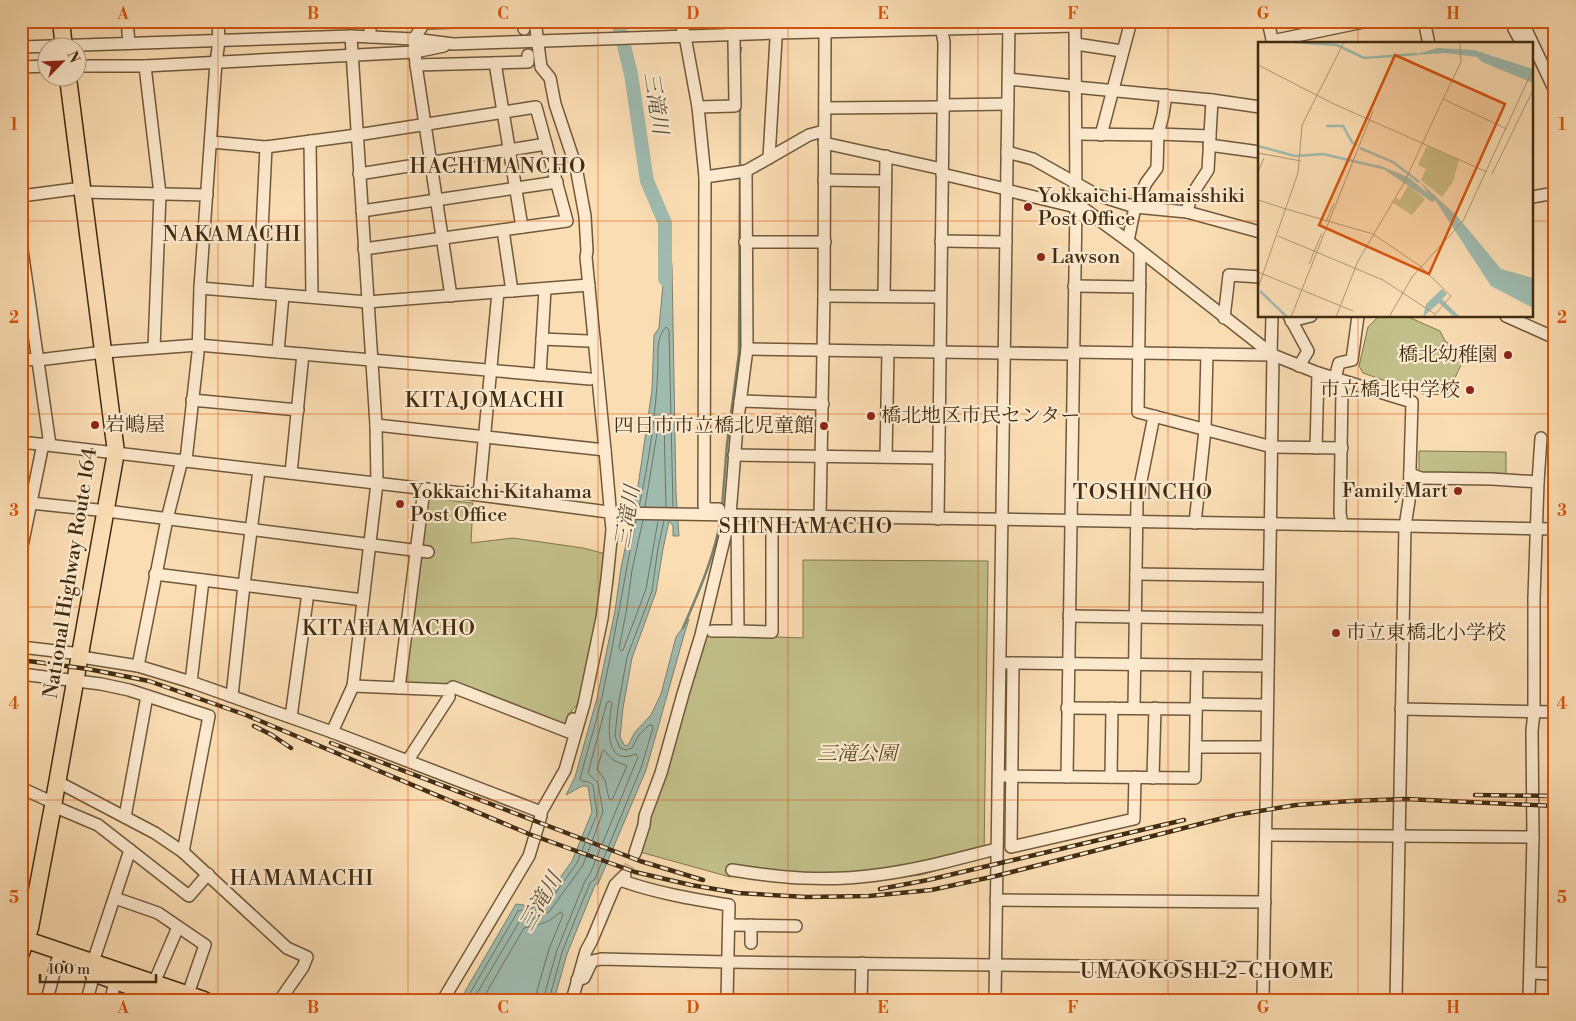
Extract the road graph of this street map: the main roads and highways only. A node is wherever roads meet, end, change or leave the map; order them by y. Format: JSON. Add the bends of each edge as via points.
{"nodes":[{"id":1,"x":61,"y":21,"type":"edge"},
{"id":2,"x":63,"y":38,"type":"edge"},
{"id":3,"x":69,"y":88,"type":"edge"},
{"id":4,"x":23,"y":946,"type":"edge"},
{"id":5,"x":94,"y":968,"type":"junction"},
{"id":6,"x":168,"y":1000,"type":"edge"},
{"id":7,"x":204,"y":1000,"type":"edge"}],
"edges":[{"from":1,"to":2,"type":"highway"},
{"from":3,"to":4,"type":"highway","name":"National Highway Route 164","via":[[116,452],[54,805],[30,928]]},
{"from":4,"to":5,"type":"highway"},
{"from":4,"to":5,"type":"highway","via":[[57,961]]},
{"from":5,"to":6,"type":"highway","via":[[115,982]]},
{"from":5,"to":7,"type":"highway"}]}
